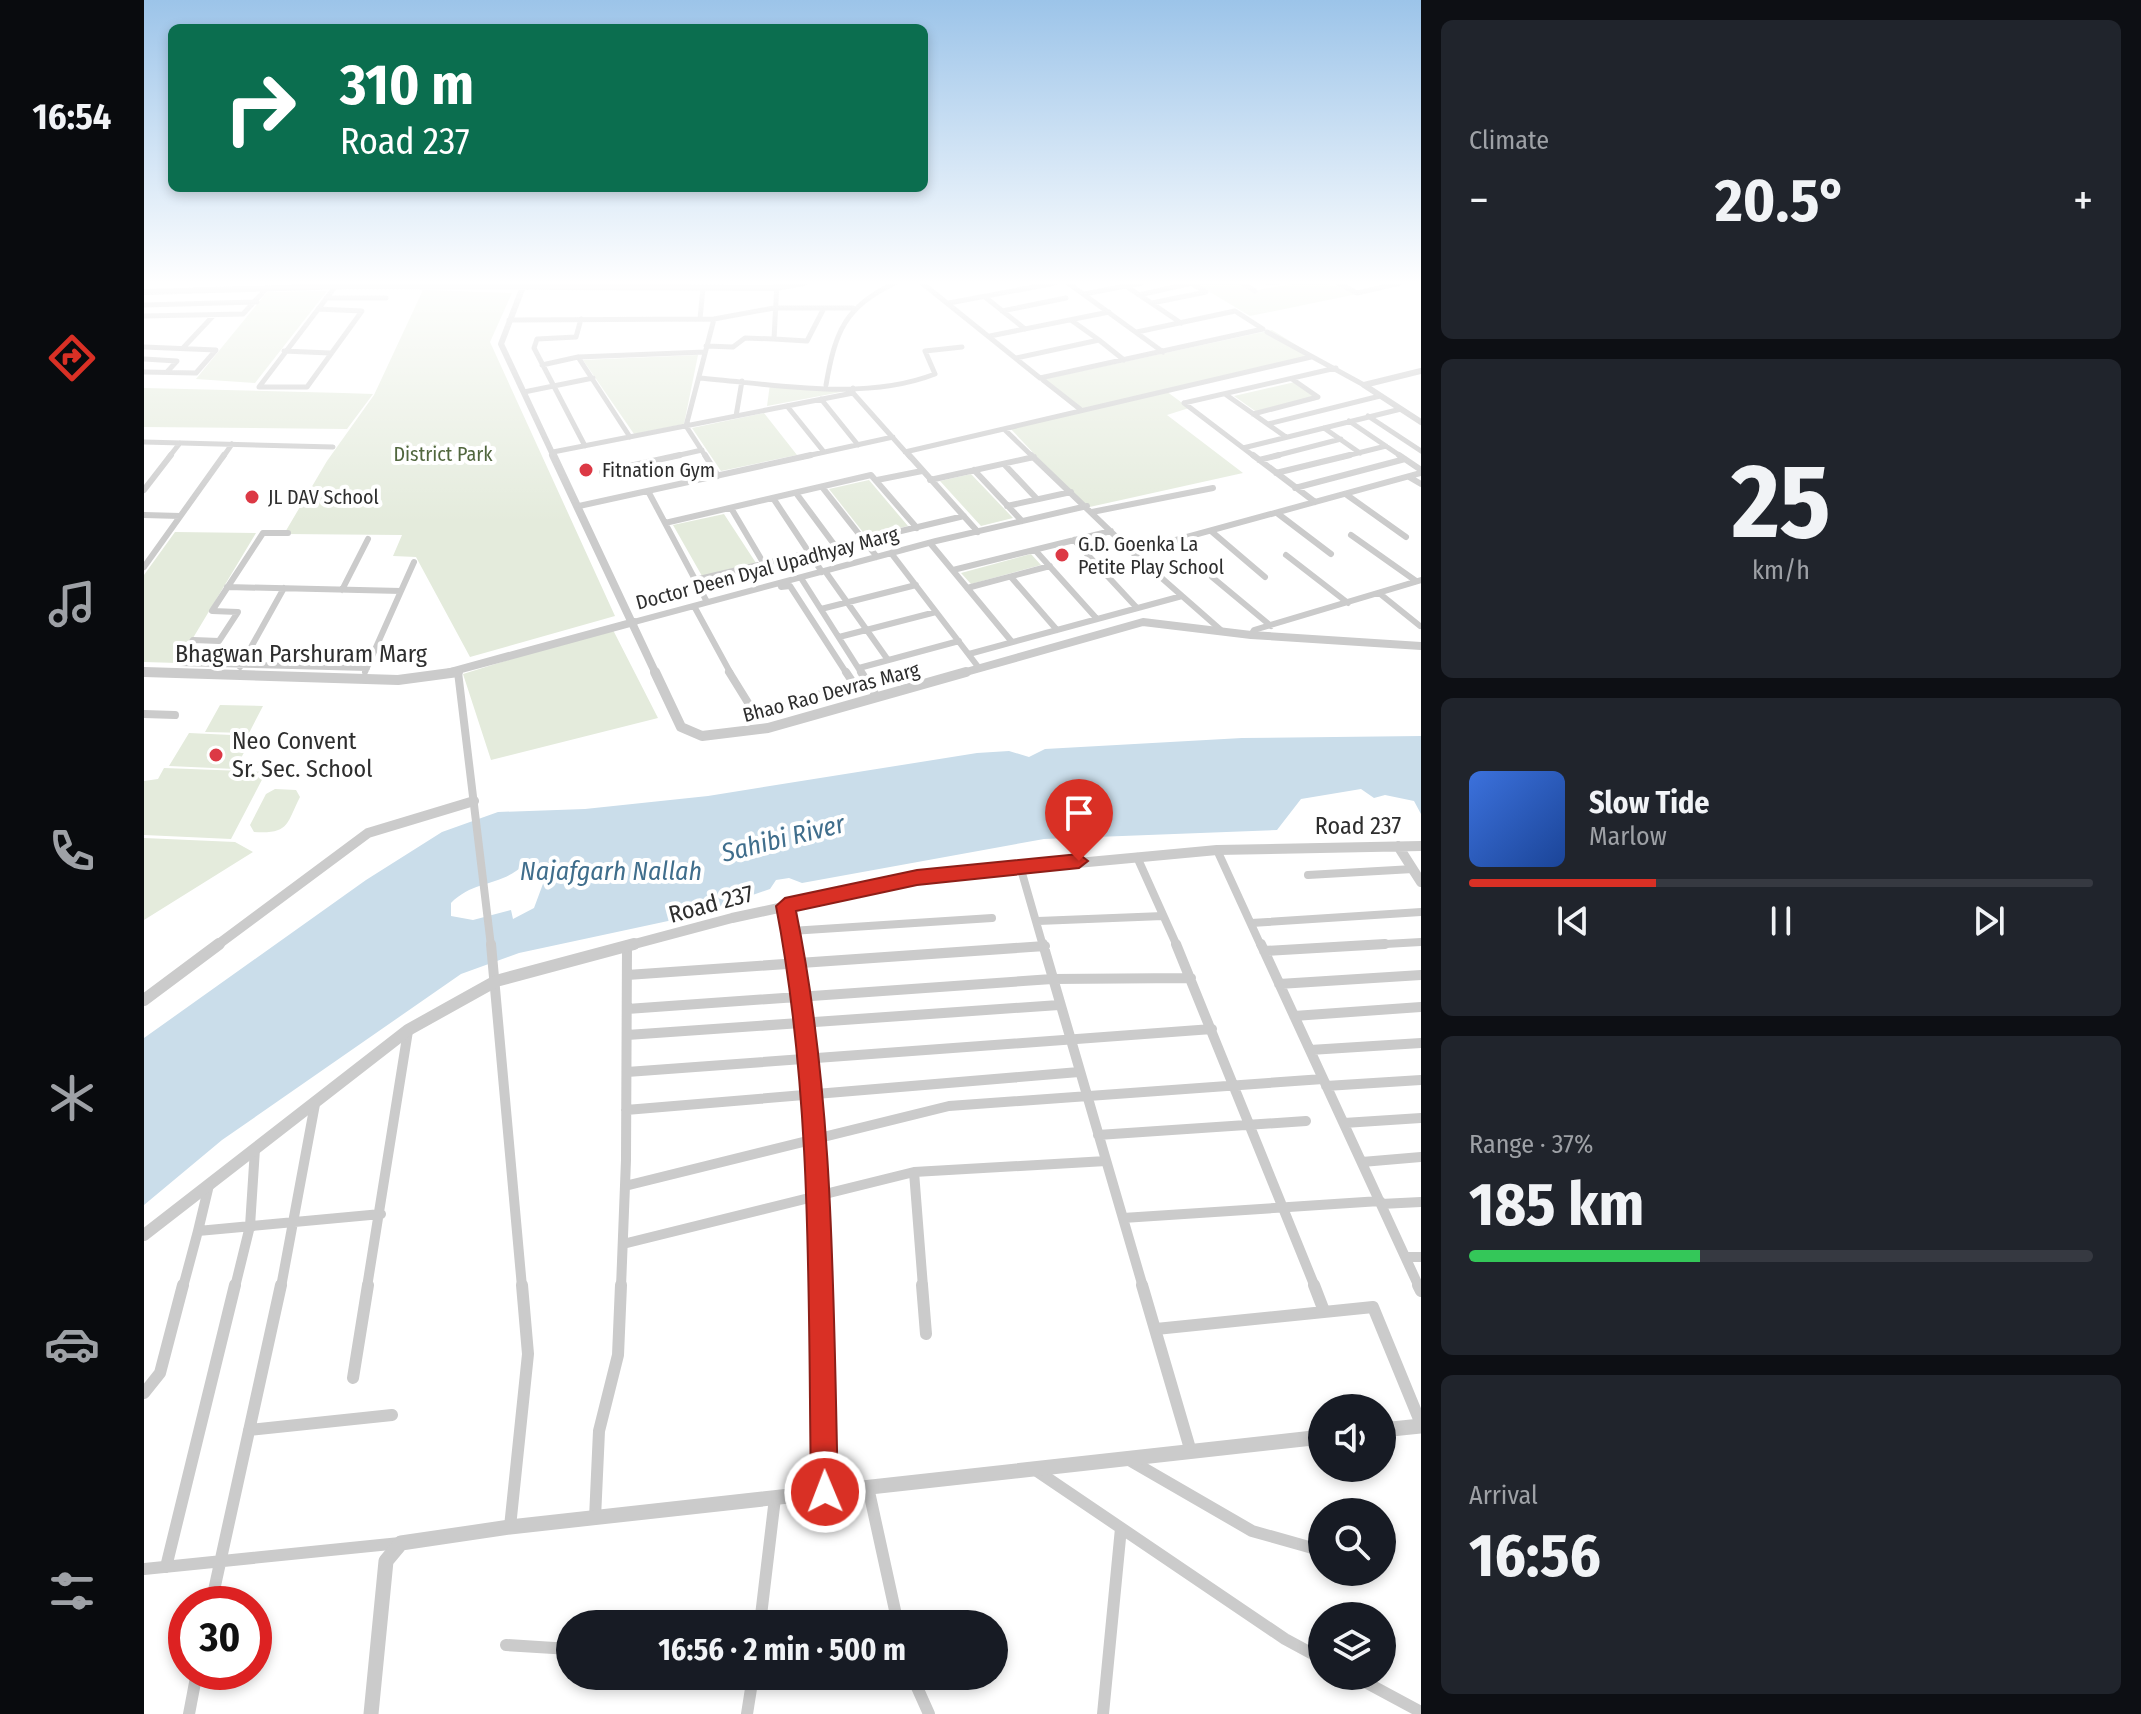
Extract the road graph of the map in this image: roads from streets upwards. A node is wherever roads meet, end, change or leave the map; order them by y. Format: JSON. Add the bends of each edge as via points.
{"nodes":[{"id":1,"x":175,"y":363,"type":"edge"},
{"id":2,"x":205,"y":363,"type":"edge"},
{"id":3,"x":276,"y":363,"type":"edge"},
{"id":4,"x":323,"y":363,"type":"edge"},
{"id":5,"x":510,"y":363,"type":"edge"},
{"id":6,"x":551,"y":363,"type":"edge"},
{"id":7,"x":582,"y":363,"type":"edge"},
{"id":8,"x":703,"y":363,"type":"edge"},
{"id":9,"x":829,"y":363,"type":"edge"},
{"id":10,"x":930,"y":363,"type":"edge"},
{"id":11,"x":1022,"y":363,"type":"edge"},
{"id":12,"x":1110,"y":363,"type":"edge"},
{"id":13,"x":1284,"y":363,"type":"edge"},
{"id":14,"x":1325,"y":363,"type":"edge"},
{"id":15,"x":542,"y":365,"type":"joint"},
{"id":16,"x":1336,"y":368,"type":"junction"},
{"id":17,"x":1421,"y":371,"type":"edge"},
{"id":18,"x":144,"y":372,"type":"edge"},
{"id":19,"x":167,"y":372,"type":"junction"},
{"id":20,"x":593,"y":378,"type":"junction"},
{"id":21,"x":699,"y":378,"type":"junction"},
{"id":22,"x":1292,"y":379,"type":"junction"},
{"id":23,"x":1043,"y":380,"type":"dead end"},
{"id":24,"x":742,"y":381,"type":"junction"},
{"id":25,"x":826,"y":385,"type":"junction"},
{"id":26,"x":1364,"y":385,"type":"junction"},
{"id":27,"x":551,"y":386,"type":"junction"},
{"id":28,"x":853,"y":390,"type":"junction"},
{"id":29,"x":524,"y":392,"type":"junction"},
{"id":30,"x":1225,"y":394,"type":"junction"},
{"id":31,"x":1380,"y":396,"type":"junction"},
{"id":32,"x":821,"y":399,"type":"junction"},
{"id":33,"x":787,"y":406,"type":"junction"},
{"id":34,"x":1080,"y":409,"type":"junction"},
{"id":35,"x":1401,"y":409,"type":"junction"},
{"id":36,"x":1253,"y":414,"type":"junction"},
{"id":37,"x":736,"y":416,"type":"junction"},
{"id":38,"x":1368,"y":416,"type":"junction"},
{"id":39,"x":1349,"y":421,"type":"junction"},
{"id":40,"x":1421,"y":422,"type":"edge"},
{"id":41,"x":1268,"y":424,"type":"junction"},
{"id":42,"x":686,"y":426,"type":"junction"},
{"id":43,"x":1324,"y":428,"type":"junction"},
{"id":44,"x":1005,"y":430,"type":"junction"},
{"id":45,"x":630,"y":437,"type":"junction"},
{"id":46,"x":893,"y":437,"type":"junction"},
{"id":47,"x":1286,"y":437,"type":"junction"},
{"id":48,"x":1341,"y":439,"type":"junction"},
{"id":49,"x":144,"y":442,"type":"edge"},
{"id":50,"x":180,"y":443,"type":"junction"},
{"id":51,"x":232,"y":444,"type":"junction"},
{"id":52,"x":858,"y":445,"type":"junction"},
{"id":53,"x":585,"y":446,"type":"junction"},
{"id":54,"x":1386,"y":446,"type":"junction"},
{"id":55,"x":333,"y":447,"type":"dead end"},
{"id":56,"x":1243,"y":448,"type":"junction"},
{"id":57,"x":702,"y":450,"type":"junction"},
{"id":58,"x":1421,"y":451,"type":"edge"},
{"id":59,"x":553,"y":452,"type":"junction"},
{"id":60,"x":824,"y":452,"type":"junction"},
{"id":61,"x":905,"y":452,"type":"junction"},
{"id":62,"x":1360,"y":453,"type":"junction"},
{"id":63,"x":1034,"y":457,"type":"junction"},
{"id":64,"x":1405,"y":459,"type":"junction"},
{"id":65,"x":1259,"y":460,"type":"junction"},
{"id":66,"x":1004,"y":464,"type":"junction"},
{"id":67,"x":974,"y":470,"type":"junction"},
{"id":68,"x":922,"y":471,"type":"junction"},
{"id":69,"x":602,"y":472,"type":"dead end"},
{"id":70,"x":1421,"y":472,"type":"edge"},
{"id":71,"x":1276,"y":473,"type":"junction"},
{"id":72,"x":718,"y":476,"type":"junction"},
{"id":73,"x":1409,"y":477,"type":"junction"},
{"id":74,"x":877,"y":480,"type":"junction"},
{"id":75,"x":930,"y":480,"type":"junction"},
{"id":76,"x":147,"y":482,"type":"edge"},
{"id":77,"x":1421,"y":484,"type":"edge"},
{"id":78,"x":822,"y":487,"type":"junction"},
{"id":79,"x":1213,"y":488,"type":"dead end"},
{"id":80,"x":1295,"y":488,"type":"junction"},
{"id":81,"x":144,"y":490,"type":"edge"},
{"id":82,"x":648,"y":491,"type":"junction"},
{"id":83,"x":1071,"y":492,"type":"junction"},
{"id":84,"x":796,"y":493,"type":"junction"},
{"id":85,"x":1347,"y":495,"type":"junction"},
{"id":86,"x":773,"y":498,"type":"junction"},
{"id":87,"x":1037,"y":499,"type":"junction"},
{"id":88,"x":1315,"y":502,"type":"junction"},
{"id":89,"x":579,"y":506,"type":"junction"},
{"id":90,"x":1007,"y":506,"type":"junction"},
{"id":91,"x":731,"y":508,"type":"junction"},
{"id":92,"x":1090,"y":509,"type":"junction"},
{"id":93,"x":1277,"y":513,"type":"junction"},
{"id":94,"x":144,"y":515,"type":"edge"},
{"id":95,"x":180,"y":516,"type":"junction"},
{"id":96,"x":964,"y":516,"type":"junction"},
{"id":97,"x":1022,"y":521,"type":"junction"},
{"id":98,"x":665,"y":523,"type":"junction"},
{"id":99,"x":917,"y":528,"type":"junction"},
{"id":100,"x":1111,"y":531,"type":"junction"},
{"id":101,"x":1211,"y":531,"type":"junction"},
{"id":102,"x":978,"y":532,"type":"junction"},
{"id":103,"x":288,"y":533,"type":"dead end"},
{"id":104,"x":1351,"y":535,"type":"dead end"},
{"id":105,"x":1406,"y":537,"type":"dead end"},
{"id":106,"x":368,"y":539,"type":"dead end"},
{"id":107,"x":864,"y":540,"type":"junction"},
{"id":108,"x":1074,"y":540,"type":"junction"},
{"id":109,"x":930,"y":543,"type":"junction"},
{"id":110,"x":836,"y":547,"type":"junction"},
{"id":111,"x":144,"y":548,"type":"edge"},
{"id":112,"x":158,"y":548,"type":"junction"},
{"id":113,"x":1035,"y":550,"type":"junction"},
{"id":114,"x":1132,"y":552,"type":"junction"},
{"id":115,"x":810,"y":553,"type":"junction"},
{"id":116,"x":891,"y":553,"type":"junction"},
{"id":117,"x":1331,"y":554,"type":"dead end"},
{"id":118,"x":1286,"y":555,"type":"dead end"},
{"id":119,"x":877,"y":557,"type":"junction"},
{"id":120,"x":414,"y":562,"type":"dead end"},
{"id":121,"x":764,"y":564,"type":"junction"},
{"id":122,"x":1050,"y":566,"type":"junction"},
{"id":123,"x":144,"y":567,"type":"edge"},
{"id":124,"x":953,"y":570,"type":"junction"},
{"id":125,"x":824,"y":571,"type":"junction"},
{"id":126,"x":1011,"y":577,"type":"junction"},
{"id":127,"x":1212,"y":577,"type":"dead end"},
{"id":128,"x":1265,"y":577,"type":"dead end"},
{"id":129,"x":801,"y":578,"type":"junction"},
{"id":130,"x":695,"y":580,"type":"junction"},
{"id":131,"x":1418,"y":580,"type":"edge"},
{"id":132,"x":916,"y":585,"type":"junction"},
{"id":133,"x":227,"y":587,"type":"junction"},
{"id":134,"x":284,"y":588,"type":"junction"},
{"id":135,"x":967,"y":588,"type":"junction"},
{"id":136,"x":342,"y":590,"type":"junction"},
{"id":137,"x":401,"y":591,"type":"junction"},
{"id":138,"x":1379,"y":593,"type":"junction"},
{"id":139,"x":1182,"y":596,"type":"junction"},
{"id":140,"x":707,"y":602,"type":"junction"},
{"id":141,"x":847,"y":603,"type":"junction"},
{"id":142,"x":1348,"y":603,"type":"junction"},
{"id":143,"x":696,"y":608,"type":"junction"},
{"id":144,"x":1137,"y":608,"type":"junction"},
{"id":145,"x":821,"y":609,"type":"junction"},
{"id":146,"x":936,"y":612,"type":"junction"},
{"id":147,"x":1097,"y":619,"type":"junction"},
{"id":148,"x":634,"y":622,"type":"junction"},
{"id":149,"x":1271,"y":626,"type":"junction"},
{"id":150,"x":1420,"y":626,"type":"edge"},
{"id":151,"x":867,"y":630,"type":"junction"},
{"id":152,"x":1057,"y":630,"type":"junction"},
{"id":153,"x":1222,"y":631,"type":"junction"},
{"id":154,"x":1251,"y":635,"type":"junction"},
{"id":155,"x":839,"y":637,"type":"junction"},
{"id":156,"x":959,"y":641,"type":"junction"},
{"id":157,"x":1012,"y":642,"type":"junction"},
{"id":158,"x":1421,"y":646,"type":"edge"},
{"id":159,"x":969,"y":654,"type":"junction"},
{"id":160,"x":888,"y":660,"type":"junction"},
{"id":161,"x":178,"y":663,"type":"junction"},
{"id":162,"x":242,"y":664,"type":"junction"},
{"id":163,"x":367,"y":668,"type":"junction"},
{"id":164,"x":859,"y":668,"type":"junction"},
{"id":165,"x":979,"y":668,"type":"junction"},
{"id":166,"x":458,"y":672,"type":"junction"},
{"id":167,"x":172,"y":673,"type":"junction"},
{"id":168,"x":145,"y":674,"type":"edge"},
{"id":169,"x":236,"y":675,"type":"junction"},
{"id":170,"x":362,"y":679,"type":"junction"},
{"id":171,"x":877,"y":697,"type":"junction"},
{"id":172,"x":144,"y":714,"type":"edge"},
{"id":173,"x":175,"y":715,"type":"dead end"},
{"id":174,"x":474,"y":806,"type":"junction"},
{"id":175,"x":1398,"y":846,"type":"junction"},
{"id":176,"x":1421,"y":846,"type":"edge"},
{"id":177,"x":1217,"y":850,"type":"junction"},
{"id":178,"x":1137,"y":857,"type":"junction"},
{"id":179,"x":1020,"y":866,"type":"junction"},
{"id":180,"x":1413,"y":869,"type":"junction"},
{"id":181,"x":1308,"y":875,"type":"dead end"},
{"id":182,"x":1421,"y":882,"type":"edge"},
{"id":183,"x":785,"y":906,"type":"junction"},
{"id":184,"x":1421,"y":912,"type":"edge"},
{"id":185,"x":1163,"y":916,"type":"junction"},
{"id":186,"x":992,"y":918,"type":"dead end"},
{"id":187,"x":1038,"y":921,"type":"junction"},
{"id":188,"x":1251,"y":923,"type":"junction"},
{"id":189,"x":791,"y":931,"type":"junction"},
{"id":190,"x":1421,"y":942,"type":"edge"},
{"id":191,"x":1045,"y":946,"type":"junction"},
{"id":192,"x":627,"y":947,"type":"junction"},
{"id":193,"x":1264,"y":951,"type":"junction"},
{"id":194,"x":797,"y":963,"type":"junction"},
{"id":195,"x":627,"y":975,"type":"junction"},
{"id":196,"x":1421,"y":975,"type":"edge"},
{"id":197,"x":1191,"y":978,"type":"junction"},
{"id":198,"x":1052,"y":979,"type":"junction"},
{"id":199,"x":496,"y":981,"type":"junction"},
{"id":200,"x":1279,"y":984,"type":"junction"},
{"id":201,"x":800,"y":996,"type":"junction"},
{"id":202,"x":144,"y":1000,"type":"edge"},
{"id":203,"x":1059,"y":1005,"type":"junction"},
{"id":204,"x":1421,"y":1007,"type":"edge"},
{"id":205,"x":627,"y":1009,"type":"junction"},
{"id":206,"x":1294,"y":1016,"type":"junction"},
{"id":207,"x":802,"y":1023,"type":"junction"},
{"id":208,"x":1212,"y":1029,"type":"junction"},
{"id":209,"x":408,"y":1030,"type":"junction"},
{"id":210,"x":627,"y":1035,"type":"junction"},
{"id":211,"x":1070,"y":1040,"type":"junction"},
{"id":212,"x":1421,"y":1043,"type":"edge"},
{"id":213,"x":1310,"y":1050,"type":"junction"},
{"id":214,"x":806,"y":1057,"type":"junction"},
{"id":215,"x":627,"y":1072,"type":"junction"},
{"id":216,"x":1079,"y":1072,"type":"junction"},
{"id":217,"x":1421,"y":1080,"type":"edge"},
{"id":218,"x":1325,"y":1082,"type":"junction"},
{"id":219,"x":1234,"y":1086,"type":"junction"},
{"id":220,"x":809,"y":1096,"type":"junction"},
{"id":221,"x":1087,"y":1097,"type":"junction"},
{"id":222,"x":315,"y":1101,"type":"junction"},
{"id":223,"x":626,"y":1110,"type":"junction"},
{"id":224,"x":1421,"y":1118,"type":"edge"},
{"id":225,"x":1306,"y":1121,"type":"dead end"},
{"id":226,"x":1344,"y":1123,"type":"junction"},
{"id":227,"x":1250,"y":1125,"type":"junction"},
{"id":228,"x":1098,"y":1135,"type":"junction"},
{"id":229,"x":812,"y":1137,"type":"junction"},
{"id":230,"x":255,"y":1148,"type":"junction"},
{"id":231,"x":1421,"y":1157,"type":"edge"},
{"id":232,"x":1106,"y":1161,"type":"junction"},
{"id":233,"x":1362,"y":1162,"type":"junction"},
{"id":234,"x":914,"y":1172,"type":"junction"},
{"id":235,"x":210,"y":1184,"type":"junction"},
{"id":236,"x":625,"y":1186,"type":"junction"},
{"id":237,"x":819,"y":1196,"type":"junction"},
{"id":238,"x":1421,"y":1202,"type":"edge"},
{"id":239,"x":1380,"y":1203,"type":"junction"},
{"id":240,"x":1283,"y":1209,"type":"junction"},
{"id":241,"x":381,"y":1214,"type":"junction"},
{"id":242,"x":1123,"y":1218,"type":"junction"},
{"id":243,"x":295,"y":1222,"type":"junction"},
{"id":244,"x":250,"y":1226,"type":"junction"},
{"id":245,"x":198,"y":1231,"type":"junction"},
{"id":246,"x":144,"y":1235,"type":"edge"},
{"id":247,"x":623,"y":1244,"type":"junction"},
{"id":248,"x":1406,"y":1257,"type":"junction"},
{"id":249,"x":1421,"y":1257,"type":"edge"},
{"id":250,"x":1421,"y":1291,"type":"edge"},
{"id":251,"x":1324,"y":1311,"type":"junction"},
{"id":252,"x":1156,"y":1329,"type":"junction"},
{"id":253,"x":926,"y":1334,"type":"dead end"},
{"id":254,"x":353,"y":1378,"type":"dead end"},
{"id":255,"x":144,"y":1393,"type":"edge"},
{"id":256,"x":392,"y":1415,"type":"dead end"},
{"id":257,"x":1421,"y":1425,"type":"edge"},
{"id":258,"x":1396,"y":1428,"type":"edge"},
{"id":259,"x":249,"y":1430,"type":"junction"},
{"id":260,"x":1308,"y":1439,"type":"edge"},
{"id":261,"x":1191,"y":1452,"type":"junction"},
{"id":262,"x":1127,"y":1459,"type":"junction"},
{"id":263,"x":1033,"y":1469,"type":"junction"},
{"id":264,"x":868,"y":1487,"type":"junction"},
{"id":265,"x":825,"y":1492,"type":"junction"},
{"id":266,"x":775,"y":1498,"type":"junction"},
{"id":267,"x":595,"y":1518,"type":"junction"},
{"id":268,"x":510,"y":1527,"type":"junction"},
{"id":269,"x":1121,"y":1528,"type":"junction"},
{"id":270,"x":401,"y":1543,"type":"junction"},
{"id":271,"x":1308,"y":1547,"type":"edge"},
{"id":272,"x":219,"y":1561,"type":"junction"},
{"id":273,"x":166,"y":1567,"type":"junction"},
{"id":274,"x":144,"y":1569,"type":"edge"},
{"id":275,"x":214,"y":1586,"type":"edge"},
{"id":276,"x":762,"y":1610,"type":"edge"},
{"id":277,"x":895,"y":1610,"type":"edge"},
{"id":278,"x":506,"y":1645,"type":"dead end"},
{"id":279,"x":556,"y":1650,"type":"edge"},
{"id":280,"x":1308,"y":1651,"type":"edge"},
{"id":281,"x":194,"y":1690,"type":"edge"},
{"id":282,"x":751,"y":1690,"type":"edge"},
{"id":283,"x":918,"y":1690,"type":"edge"},
{"id":284,"x":1380,"y":1690,"type":"edge"},
{"id":285,"x":1421,"y":1712,"type":"edge"},
{"id":286,"x":189,"y":1714,"type":"edge"},
{"id":287,"x":371,"y":1714,"type":"edge"},
{"id":288,"x":747,"y":1714,"type":"edge"},
{"id":289,"x":929,"y":1714,"type":"edge"},
{"id":290,"x":1103,"y":1714,"type":"edge"}],
"edges":[{"from":1,"to":19,"type":"street"},
{"from":2,"to":19,"type":"street","via":[[196,373]]},
{"from":3,"to":4,"type":"street","via":[[259,387],[307,387]]},
{"from":5,"to":29,"type":"street","name":"Bhao Rao Devras Marg"},
{"from":6,"to":15,"type":"street"},
{"from":7,"to":20,"type":"street"},
{"from":8,"to":21,"type":"street"},
{"from":9,"to":25,"type":"street"},
{"from":10,"to":28,"type":"street","via":[[935,374],[925,380]]},
{"from":11,"to":12,"type":"street","via":[[1040,378]]},
{"from":13,"to":34,"type":"street"},
{"from":14,"to":16,"type":"street"},
{"from":15,"to":27,"type":"street"},
{"from":16,"to":22,"type":"street"},
{"from":16,"to":26,"type":"street"},
{"from":17,"to":26,"type":"street"},
{"from":18,"to":19,"type":"street"},
{"from":20,"to":27,"type":"street"},
{"from":20,"to":45,"type":"street"},
{"from":21,"to":24,"type":"street"},
{"from":21,"to":42,"type":"street"},
{"from":22,"to":30,"type":"street"},
{"from":22,"to":36,"type":"street","via":[[1318,397]]},
{"from":23,"to":34,"type":"street"},
{"from":24,"to":25,"type":"street"},
{"from":24,"to":37,"type":"street"},
{"from":25,"to":28,"type":"street"},
{"from":26,"to":31,"type":"street"},
{"from":27,"to":29,"type":"street"},
{"from":27,"to":53,"type":"street"},
{"from":28,"to":32,"type":"street"},
{"from":28,"to":46,"type":"street"},
{"from":29,"to":59,"type":"street","name":"Bhao Rao Devras Marg"},
{"from":30,"to":36,"type":"street"},
{"from":30,"to":56,"type":"street","via":[[1184,403]]},
{"from":31,"to":35,"type":"street"},
{"from":31,"to":41,"type":"street"},
{"from":32,"to":33,"type":"street"},
{"from":32,"to":52,"type":"street"},
{"from":33,"to":37,"type":"street"},
{"from":33,"to":60,"type":"street"},
{"from":34,"to":44,"type":"street"},
{"from":35,"to":38,"type":"street"},
{"from":35,"to":40,"type":"street"},
{"from":36,"to":41,"type":"street"},
{"from":37,"to":42,"type":"street"},
{"from":38,"to":39,"type":"street"},
{"from":38,"to":58,"type":"street"},
{"from":39,"to":43,"type":"street"},
{"from":39,"to":54,"type":"street"},
{"from":41,"to":47,"type":"street"},
{"from":42,"to":45,"type":"street"},
{"from":42,"to":57,"type":"street"},
{"from":43,"to":47,"type":"street"},
{"from":43,"to":48,"type":"street"},
{"from":44,"to":61,"type":"street"},
{"from":44,"to":63,"type":"street"},
{"from":45,"to":53,"type":"street"},
{"from":46,"to":52,"type":"street"},
{"from":46,"to":61,"type":"street"},
{"from":47,"to":56,"type":"street"},
{"from":48,"to":62,"type":"street"},
{"from":48,"to":65,"type":"street"},
{"from":49,"to":50,"type":"street"},
{"from":50,"to":51,"type":"street"},
{"from":50,"to":76,"type":"street"},
{"from":51,"to":55,"type":"street"},
{"from":51,"to":95,"type":"street"},
{"from":52,"to":60,"type":"street"},
{"from":53,"to":59,"type":"street"},
{"from":54,"to":62,"type":"street"},
{"from":54,"to":64,"type":"street"},
{"from":56,"to":65,"type":"street"},
{"from":57,"to":69,"type":"street"},
{"from":57,"to":72,"type":"street"},
{"from":59,"to":89,"type":"street","name":"Bhao Rao Devras Marg"},
{"from":60,"to":72,"type":"street"},
{"from":61,"to":68,"type":"street"},
{"from":62,"to":71,"type":"street"},
{"from":63,"to":66,"type":"street"},
{"from":63,"to":83,"type":"street"},
{"from":64,"to":70,"type":"street"},
{"from":64,"to":80,"type":"street"},
{"from":65,"to":71,"type":"street"},
{"from":66,"to":67,"type":"street"},
{"from":66,"to":87,"type":"street"},
{"from":67,"to":75,"type":"street"},
{"from":67,"to":90,"type":"street"},
{"from":68,"to":74,"type":"street"},
{"from":68,"to":75,"type":"street"},
{"from":70,"to":73,"type":"street"},
{"from":71,"to":80,"type":"street"},
{"from":72,"to":82,"type":"street"},
{"from":73,"to":77,"type":"street"},
{"from":73,"to":85,"type":"street"},
{"from":74,"to":78,"type":"street","via":[[869,476]]},
{"from":74,"to":99,"type":"street"},
{"from":75,"to":96,"type":"street"},
{"from":76,"to":81,"type":"street"},
{"from":78,"to":84,"type":"street"},
{"from":78,"to":107,"type":"street"},
{"from":79,"to":92,"type":"street","name":"Doctor Deen Dyal Upadhyay Marg"},
{"from":80,"to":88,"type":"street"},
{"from":82,"to":89,"type":"street"},
{"from":82,"to":98,"type":"street"},
{"from":83,"to":87,"type":"street"},
{"from":83,"to":92,"type":"street"},
{"from":84,"to":86,"type":"street"},
{"from":84,"to":110,"type":"street"},
{"from":85,"to":88,"type":"street"},
{"from":85,"to":105,"type":"street"},
{"from":86,"to":91,"type":"street"},
{"from":86,"to":115,"type":"street"},
{"from":87,"to":90,"type":"street"},
{"from":88,"to":93,"type":"street"},
{"from":89,"to":148,"type":"street","name":"Bhao Rao Devras Marg"},
{"from":90,"to":97,"type":"street"},
{"from":91,"to":98,"type":"street"},
{"from":91,"to":121,"type":"street"},
{"from":92,"to":97,"type":"street","name":"Doctor Deen Dyal Upadhyay Marg"},
{"from":92,"to":100,"type":"street"},
{"from":93,"to":101,"type":"street"},
{"from":93,"to":117,"type":"street"},
{"from":94,"to":95,"type":"street"},
{"from":95,"to":112,"type":"street"},
{"from":96,"to":99,"type":"street"},
{"from":96,"to":102,"type":"street"},
{"from":97,"to":102,"type":"street","name":"Doctor Deen Dyal Upadhyay Marg"},
{"from":98,"to":130,"type":"street"},
{"from":99,"to":107,"type":"street"},
{"from":100,"to":108,"type":"street"},
{"from":100,"to":114,"type":"street"},
{"from":101,"to":114,"type":"street"},
{"from":101,"to":128,"type":"street"},
{"from":102,"to":109,"type":"street","name":"Doctor Deen Dyal Upadhyay Marg"},
{"from":103,"to":133,"type":"street","via":[[263,533]]},
{"from":104,"to":131,"type":"street"},
{"from":106,"to":136,"type":"street"},
{"from":107,"to":110,"type":"street"},
{"from":107,"to":119,"type":"street"},
{"from":108,"to":113,"type":"street"},
{"from":108,"to":144,"type":"street"},
{"from":109,"to":116,"type":"street","name":"Doctor Deen Dyal Upadhyay Marg"},
{"from":109,"to":124,"type":"street"},
{"from":110,"to":115,"type":"street"},
{"from":111,"to":112,"type":"street"},
{"from":112,"to":123,"type":"street"},
{"from":113,"to":122,"type":"street"},
{"from":113,"to":124,"type":"street"},
{"from":114,"to":139,"type":"street"},
{"from":115,"to":121,"type":"street"},
{"from":115,"to":125,"type":"street"},
{"from":116,"to":119,"type":"street","name":"Doctor Deen Dyal Upadhyay Marg"},
{"from":116,"to":132,"type":"street"},
{"from":118,"to":142,"type":"street"},
{"from":119,"to":125,"type":"street","name":"Doctor Deen Dyal Upadhyay Marg"},
{"from":120,"to":137,"type":"street"},
{"from":121,"to":130,"type":"street"},
{"from":122,"to":126,"type":"street"},
{"from":122,"to":147,"type":"street"},
{"from":124,"to":135,"type":"street"},
{"from":125,"to":129,"type":"street","name":"Doctor Deen Dyal Upadhyay Marg"},
{"from":125,"to":141,"type":"street"},
{"from":126,"to":135,"type":"street"},
{"from":126,"to":152,"type":"street"},
{"from":127,"to":149,"type":"street"},
{"from":129,"to":140,"type":"street","name":"Doctor Deen Dyal Upadhyay Marg"},
{"from":129,"to":145,"type":"street"},
{"from":130,"to":140,"type":"street"},
{"from":131,"to":138,"type":"street"},
{"from":132,"to":141,"type":"street"},
{"from":132,"to":146,"type":"street"},
{"from":133,"to":134,"type":"street"},
{"from":133,"to":161,"type":"street","via":[[212,611],[238,612],[219,641],[193,640]]},
{"from":134,"to":136,"type":"street"},
{"from":134,"to":162,"type":"street"},
{"from":135,"to":157,"type":"street"},
{"from":136,"to":137,"type":"street"},
{"from":137,"to":163,"type":"street"},
{"from":138,"to":142,"type":"street"},
{"from":138,"to":150,"type":"street"},
{"from":139,"to":144,"type":"street"},
{"from":139,"to":153,"type":"street"},
{"from":140,"to":143,"type":"street","name":"Doctor Deen Dyal Upadhyay Marg"},
{"from":141,"to":145,"type":"street"},
{"from":141,"to":151,"type":"street"},
{"from":142,"to":149,"type":"street"},
{"from":143,"to":143,"type":"street","via":[[755,714],[854,684],[790,586]]},
{"from":143,"to":148,"type":"street","name":"Doctor Deen Dyal Upadhyay Marg"},
{"from":144,"to":147,"type":"street"},
{"from":145,"to":155,"type":"street"},
{"from":146,"to":151,"type":"street"},
{"from":146,"to":156,"type":"street"},
{"from":147,"to":152,"type":"street"},
{"from":148,"to":166,"type":"street","name":"Doctor Deen Dyal Upadhyay Marg"},
{"from":148,"to":171,"type":"street","name":"Bhao Rao Devras Marg","via":[[681,727],[702,736],[768,728]]},
{"from":149,"to":154,"type":"street"},
{"from":151,"to":155,"type":"street"},
{"from":151,"to":160,"type":"street"},
{"from":152,"to":157,"type":"street"},
{"from":153,"to":154,"type":"street","name":"Bhao Rao Devras Marg"},
{"from":153,"to":165,"type":"street","name":"Bhao Rao Devras Marg","via":[[1143,622]]},
{"from":154,"to":158,"type":"street","name":"Bhao Rao Devras Marg"},
{"from":155,"to":164,"type":"street"},
{"from":156,"to":159,"type":"street"},
{"from":156,"to":160,"type":"street"},
{"from":157,"to":159,"type":"street"},
{"from":159,"to":165,"type":"street"},
{"from":160,"to":164,"type":"street"},
{"from":161,"to":162,"type":"street"},
{"from":161,"to":167,"type":"street"},
{"from":162,"to":163,"type":"street"},
{"from":162,"to":169,"type":"street"},
{"from":163,"to":170,"type":"street"},
{"from":164,"to":171,"type":"street"},
{"from":165,"to":171,"type":"street","name":"Bhao Rao Devras Marg"},
{"from":166,"to":170,"type":"street","name":"Bhagwan Parshuram Marg"},
{"from":166,"to":174,"type":"street"},
{"from":167,"to":168,"type":"street","name":"Bhagwan Parshuram Marg"},
{"from":167,"to":169,"type":"street","name":"Bhagwan Parshuram Marg"},
{"from":169,"to":170,"type":"street","name":"Bhagwan Parshuram Marg"},
{"from":172,"to":173,"type":"street"},
{"from":174,"to":199,"type":"street"},
{"from":174,"to":202,"type":"street","via":[[368,833]]},
{"from":175,"to":176,"type":"street","name":"Road 237"},
{"from":175,"to":177,"type":"street","name":"Road 237"},
{"from":175,"to":180,"type":"street"},
{"from":177,"to":178,"type":"street","name":"Road 237"},
{"from":177,"to":188,"type":"street"},
{"from":178,"to":179,"type":"street","name":"Road 237"},
{"from":178,"to":185,"type":"street"},
{"from":179,"to":183,"type":"street","name":"Road 237","via":[[917,878]]},
{"from":179,"to":187,"type":"street"},
{"from":180,"to":181,"type":"street"},
{"from":180,"to":182,"type":"street"},
{"from":183,"to":189,"type":"street"},
{"from":183,"to":192,"type":"street","name":"Road 237"},
{"from":184,"to":188,"type":"street"},
{"from":185,"to":187,"type":"street"},
{"from":185,"to":197,"type":"street"},
{"from":186,"to":189,"type":"street"},
{"from":187,"to":191,"type":"street"},
{"from":188,"to":193,"type":"street"},
{"from":189,"to":194,"type":"street"},
{"from":190,"to":193,"type":"street"},
{"from":191,"to":194,"type":"street"},
{"from":191,"to":198,"type":"street"},
{"from":192,"to":195,"type":"street"},
{"from":192,"to":199,"type":"street","name":"Road 237"},
{"from":193,"to":200,"type":"street"},
{"from":194,"to":195,"type":"street"},
{"from":194,"to":201,"type":"street"},
{"from":195,"to":205,"type":"street"},
{"from":196,"to":200,"type":"street"},
{"from":197,"to":198,"type":"street"},
{"from":197,"to":208,"type":"street"},
{"from":198,"to":201,"type":"street"},
{"from":198,"to":203,"type":"street"},
{"from":199,"to":209,"type":"street","name":"Road 237"},
{"from":199,"to":268,"type":"street","via":[[528,1354]]},
{"from":200,"to":206,"type":"street"},
{"from":201,"to":205,"type":"street"},
{"from":201,"to":207,"type":"street"},
{"from":203,"to":207,"type":"street"},
{"from":203,"to":211,"type":"street"},
{"from":204,"to":206,"type":"street"},
{"from":205,"to":210,"type":"street"},
{"from":206,"to":213,"type":"street"},
{"from":207,"to":210,"type":"street"},
{"from":207,"to":214,"type":"street"},
{"from":208,"to":211,"type":"street"},
{"from":208,"to":219,"type":"street"},
{"from":209,"to":222,"type":"street","name":"Road 237"},
{"from":209,"to":241,"type":"street"},
{"from":210,"to":215,"type":"street"},
{"from":211,"to":214,"type":"street"},
{"from":211,"to":216,"type":"street"},
{"from":212,"to":213,"type":"street"},
{"from":213,"to":218,"type":"street"},
{"from":214,"to":215,"type":"street"},
{"from":214,"to":220,"type":"street"},
{"from":215,"to":223,"type":"street"},
{"from":216,"to":220,"type":"street"},
{"from":216,"to":221,"type":"street"},
{"from":217,"to":218,"type":"street"},
{"from":218,"to":219,"type":"street"},
{"from":218,"to":226,"type":"street"},
{"from":219,"to":221,"type":"street"},
{"from":219,"to":227,"type":"street"},
{"from":220,"to":223,"type":"street"},
{"from":220,"to":229,"type":"street"},
{"from":221,"to":228,"type":"street"},
{"from":221,"to":229,"type":"street","via":[[949,1106]]},
{"from":222,"to":230,"type":"street","name":"Road 237"},
{"from":222,"to":243,"type":"street"},
{"from":223,"to":236,"type":"street"},
{"from":224,"to":226,"type":"street"},
{"from":225,"to":227,"type":"street"},
{"from":226,"to":233,"type":"street"},
{"from":227,"to":228,"type":"street"},
{"from":227,"to":240,"type":"street"},
{"from":228,"to":232,"type":"street"},
{"from":229,"to":236,"type":"street"},
{"from":229,"to":237,"type":"street"},
{"from":230,"to":235,"type":"street","name":"Road 237"},
{"from":230,"to":244,"type":"street"},
{"from":231,"to":233,"type":"street"},
{"from":232,"to":234,"type":"street"},
{"from":232,"to":242,"type":"street"},
{"from":233,"to":239,"type":"street"},
{"from":234,"to":237,"type":"street"},
{"from":234,"to":253,"type":"street"},
{"from":235,"to":245,"type":"street"},
{"from":235,"to":246,"type":"street","name":"Road 237"},
{"from":236,"to":247,"type":"street"},
{"from":237,"to":247,"type":"street"},
{"from":237,"to":265,"type":"street"},
{"from":238,"to":239,"type":"street"},
{"from":239,"to":240,"type":"street"},
{"from":239,"to":248,"type":"street"},
{"from":240,"to":242,"type":"street"},
{"from":240,"to":251,"type":"street"},
{"from":241,"to":243,"type":"street"},
{"from":241,"to":254,"type":"street"},
{"from":242,"to":252,"type":"street"},
{"from":243,"to":244,"type":"street"},
{"from":243,"to":259,"type":"street"},
{"from":244,"to":245,"type":"street"},
{"from":244,"to":273,"type":"street"},
{"from":245,"to":255,"type":"street","via":[[160,1373]]},
{"from":247,"to":267,"type":"street","via":[[618,1355],[599,1431]]},
{"from":248,"to":249,"type":"street"},
{"from":248,"to":250,"type":"street"},
{"from":251,"to":252,"type":"street"},
{"from":251,"to":257,"type":"street","via":[[1373,1307]]},
{"from":252,"to":261,"type":"street"},
{"from":256,"to":259,"type":"street"},
{"from":257,"to":258,"type":"street"},
{"from":259,"to":272,"type":"street"},
{"from":260,"to":261,"type":"street"},
{"from":261,"to":262,"type":"street"},
{"from":262,"to":263,"type":"street"},
{"from":262,"to":271,"type":"street","via":[[1252,1531]]},
{"from":263,"to":264,"type":"street"},
{"from":263,"to":269,"type":"street"},
{"from":264,"to":265,"type":"street"},
{"from":264,"to":277,"type":"street"},
{"from":265,"to":266,"type":"street"},
{"from":266,"to":267,"type":"street"},
{"from":266,"to":276,"type":"street"},
{"from":267,"to":268,"type":"street"},
{"from":268,"to":270,"type":"street"},
{"from":269,"to":280,"type":"street"},
{"from":269,"to":290,"type":"street"},
{"from":270,"to":272,"type":"street"},
{"from":270,"to":287,"type":"street","via":[[386,1561]]},
{"from":272,"to":273,"type":"street"},
{"from":272,"to":275,"type":"street"},
{"from":273,"to":274,"type":"street"},
{"from":278,"to":279,"type":"street"},
{"from":281,"to":286,"type":"street"},
{"from":282,"to":288,"type":"street"},
{"from":283,"to":289,"type":"street"},
{"from":284,"to":285,"type":"street"}]}
